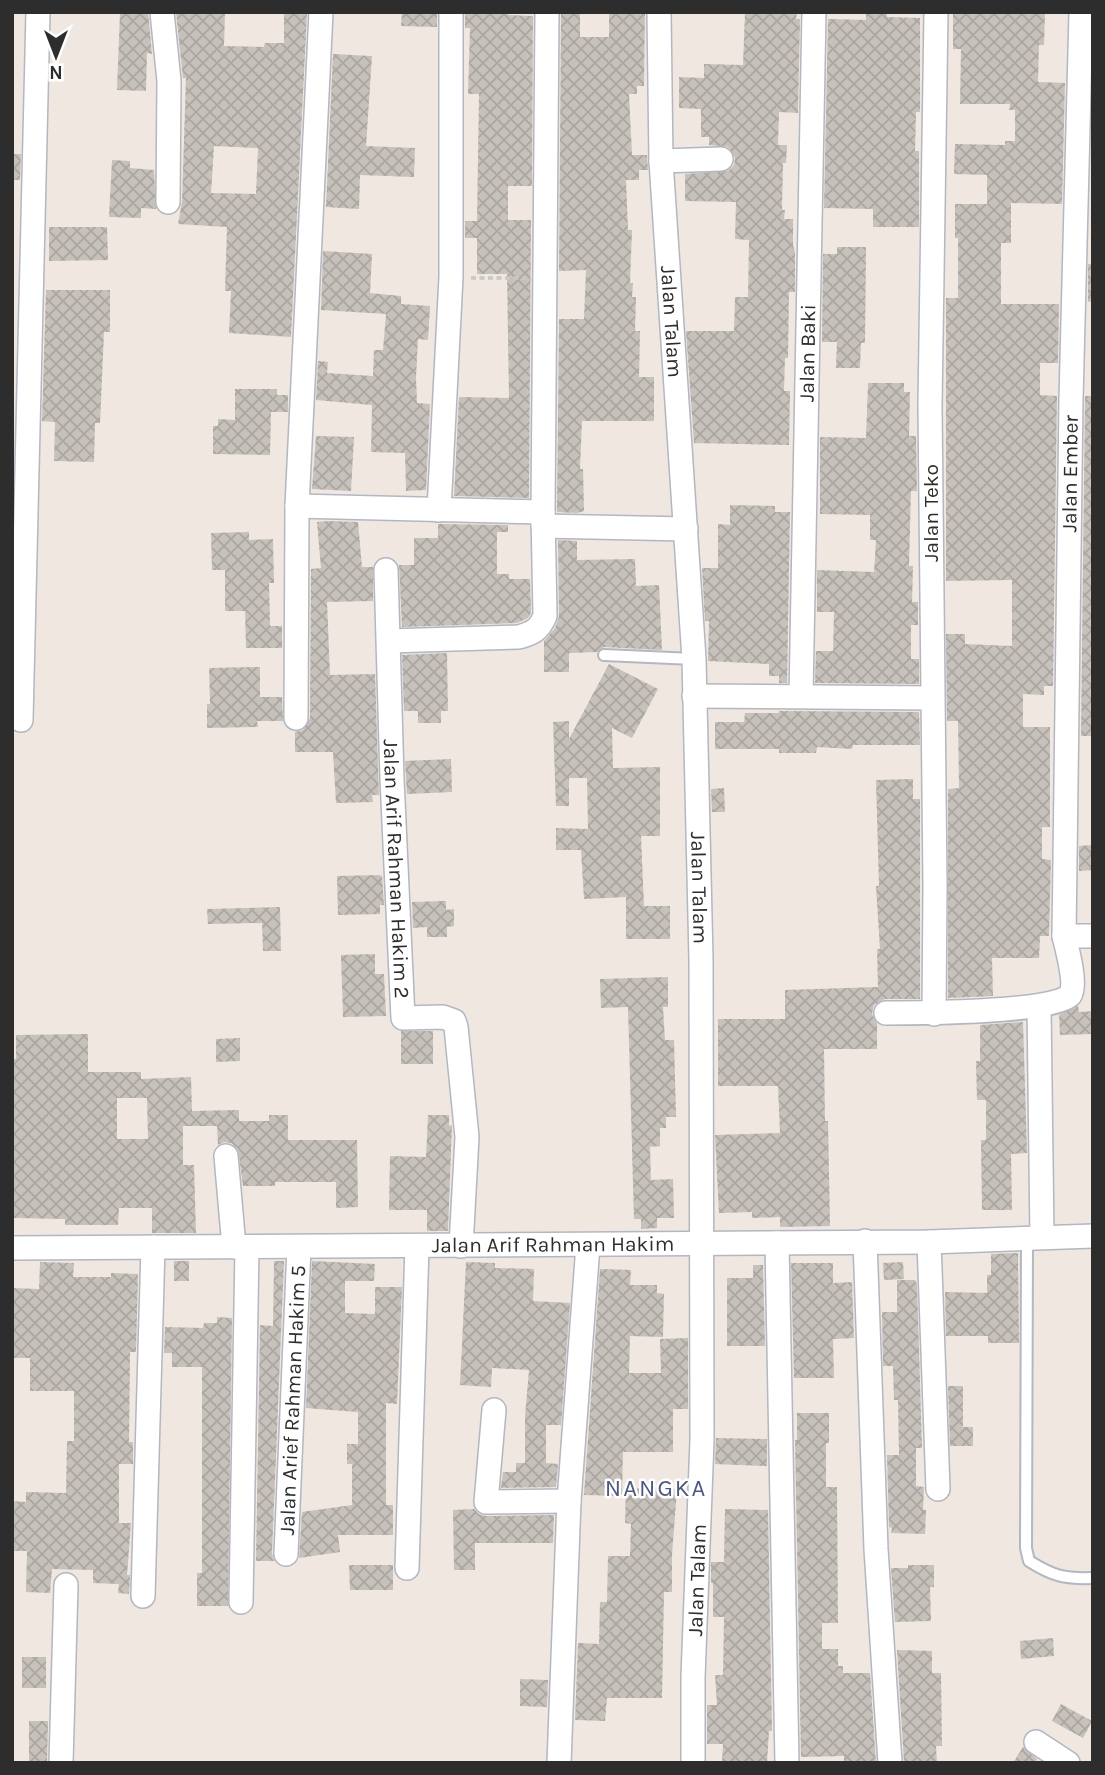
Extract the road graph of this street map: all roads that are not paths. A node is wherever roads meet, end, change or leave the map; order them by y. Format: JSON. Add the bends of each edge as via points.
{"nodes":[{"id":1,"x":38,"y":12,"type":"edge"},
{"id":2,"x":162,"y":12,"type":"edge"},
{"id":3,"x":321,"y":12,"type":"edge"},
{"id":4,"x":451,"y":12,"type":"edge"},
{"id":5,"x":547,"y":12,"type":"edge"},
{"id":6,"x":659,"y":12,"type":"edge"},
{"id":7,"x":814,"y":12,"type":"edge"},
{"id":8,"x":936,"y":12,"type":"edge"},
{"id":9,"x":1081,"y":12,"type":"edge"},
{"id":10,"x":721,"y":159,"type":"dead end"},
{"id":11,"x":661,"y":161,"type":"junction"},
{"id":12,"x":168,"y":202,"type":"dead end"},
{"id":13,"x":298,"y":506,"type":"junction"},
{"id":14,"x":439,"y":510,"type":"junction"},
{"id":15,"x":543,"y":519,"type":"junction"},
{"id":16,"x":686,"y":529,"type":"junction"},
{"id":17,"x":386,"y":570,"type":"dead end"},
{"id":18,"x":389,"y":640,"type":"junction"},
{"id":19,"x":604,"y":655,"type":"dead end"},
{"id":20,"x":694,"y":659,"type":"junction"},
{"id":21,"x":694,"y":696,"type":"junction"},
{"id":22,"x":801,"y":696,"type":"junction"},
{"id":23,"x":932,"y":698,"type":"junction"},
{"id":24,"x":296,"y":718,"type":"dead end"},
{"id":25,"x":21,"y":719,"type":"dead end"},
{"id":26,"x":1065,"y":936,"type":"junction"},
{"id":27,"x":1093,"y":936,"type":"edge"},
{"id":28,"x":1039,"y":1006,"type":"junction"},
{"id":29,"x":886,"y":1013,"type":"dead end"},
{"id":30,"x":934,"y":1014,"type":"junction"},
{"id":31,"x":226,"y":1156,"type":"dead end"},
{"id":32,"x":1093,"y":1236,"type":"edge"},
{"id":33,"x":1035,"y":1237,"type":"junction"},
{"id":34,"x":864,"y":1241,"type":"junction"},
{"id":35,"x":929,"y":1242,"type":"junction"},
{"id":36,"x":777,"y":1243,"type":"junction"},
{"id":37,"x":701,"y":1244,"type":"junction"},
{"id":38,"x":588,"y":1245,"type":"junction"},
{"id":39,"x":417,"y":1246,"type":"junction"},
{"id":40,"x":461,"y":1246,"type":"junction"},
{"id":41,"x":153,"y":1247,"type":"junction"},
{"id":42,"x":240,"y":1247,"type":"junction"},
{"id":43,"x":299,"y":1247,"type":"junction"},
{"id":44,"x":12,"y":1248,"type":"edge"},
{"id":45,"x":494,"y":1410,"type":"dead end"},
{"id":46,"x":938,"y":1489,"type":"dead end"},
{"id":47,"x":569,"y":1501,"type":"junction"},
{"id":48,"x":286,"y":1554,"type":"dead end"},
{"id":49,"x":407,"y":1569,"type":"dead end"},
{"id":50,"x":1093,"y":1578,"type":"edge"},
{"id":51,"x":66,"y":1585,"type":"dead end"},
{"id":52,"x":143,"y":1596,"type":"dead end"},
{"id":53,"x":241,"y":1602,"type":"dead end"},
{"id":54,"x":61,"y":1763,"type":"edge"},
{"id":55,"x":559,"y":1763,"type":"edge"},
{"id":56,"x":694,"y":1763,"type":"edge"},
{"id":57,"x":786,"y":1763,"type":"edge"},
{"id":58,"x":890,"y":1763,"type":"edge"}],
"edges":[{"from":1,"to":25,"type":"street"},
{"from":2,"to":12,"type":"street","via":[[169,81]]},
{"from":3,"to":13,"type":"street"},
{"from":4,"to":14,"type":"street","via":[[451,277]]},
{"from":5,"to":15,"type":"street"},
{"from":6,"to":11,"type":"street","name":"Jalan Talam"},
{"from":7,"to":22,"type":"street","name":"Jalan Baki"},
{"from":8,"to":23,"type":"street","name":"Jalan Teko","via":[[930,405]]},
{"from":9,"to":26,"type":"street","name":"Jalan Ember"},
{"from":10,"to":11,"type":"street"},
{"from":11,"to":16,"type":"street","name":"Jalan Talam"},
{"from":13,"to":14,"type":"street"},
{"from":13,"to":24,"type":"street"},
{"from":14,"to":15,"type":"street"},
{"from":15,"to":16,"type":"street"},
{"from":15,"to":18,"type":"street","via":[[545,616],[533,633]]},
{"from":16,"to":20,"type":"street","name":"Jalan Talam"},
{"from":17,"to":18,"type":"street","name":"Jalan Arif Rahman Hakim 2"},
{"from":18,"to":40,"type":"street","name":"Jalan Arif Rahman Hakim 2","via":[[402,1018],[443,1017],[454,1021],[456,1027],[467,1137]]},
{"from":19,"to":20,"type":"lane"},
{"from":20,"to":21,"type":"street","name":"Jalan Talam"},
{"from":21,"to":22,"type":"street"},
{"from":21,"to":37,"type":"street","name":"Jalan Talam","via":[[701,960]]},
{"from":22,"to":23,"type":"street"},
{"from":23,"to":30,"type":"street","name":"Jalan Teko"},
{"from":26,"to":27,"type":"street"},
{"from":26,"to":28,"type":"street","name":"Jalan Ember","via":[[1072,991],[1065,999]]},
{"from":28,"to":30,"type":"street"},
{"from":28,"to":33,"type":"street"},
{"from":29,"to":30,"type":"street"},
{"from":31,"to":42,"type":"street"},
{"from":32,"to":33,"type":"street","name":"Jalan Arif Rahman Hakim"},
{"from":33,"to":35,"type":"street","name":"Jalan Arif Rahman Hakim"},
{"from":33,"to":50,"type":"lane","via":[[1026,1548],[1029,1561],[1050,1574]]},
{"from":34,"to":35,"type":"street","name":"Jalan Arif Rahman Hakim"},
{"from":34,"to":36,"type":"street","name":"Jalan Arif Rahman Hakim"},
{"from":34,"to":58,"type":"street"},
{"from":35,"to":46,"type":"street"},
{"from":36,"to":37,"type":"street","name":"Jalan Arif Rahman Hakim"},
{"from":36,"to":57,"type":"street"},
{"from":37,"to":38,"type":"street","name":"Jalan Arif Rahman Hakim"},
{"from":37,"to":56,"type":"street","name":"Jalan Talam","via":[[702,1440]]},
{"from":38,"to":40,"type":"street","name":"Jalan Arif Rahman Hakim"},
{"from":38,"to":47,"type":"street"},
{"from":39,"to":40,"type":"street","name":"Jalan Arif Rahman Hakim"},
{"from":39,"to":43,"type":"street","name":"Jalan Arif Rahman Hakim"},
{"from":39,"to":49,"type":"street"},
{"from":41,"to":42,"type":"street","name":"Jalan Arif Rahman Hakim"},
{"from":41,"to":44,"type":"street","name":"Jalan Arif Rahman Hakim"},
{"from":41,"to":52,"type":"street"},
{"from":42,"to":43,"type":"street","name":"Jalan Arif Rahman Hakim"},
{"from":42,"to":53,"type":"street"},
{"from":43,"to":48,"type":"street","name":"Jalan Arief Rahman Hakim 5"},
{"from":45,"to":47,"type":"street","via":[[486,1502]]},
{"from":47,"to":55,"type":"street"},
{"from":51,"to":54,"type":"street"}]}
